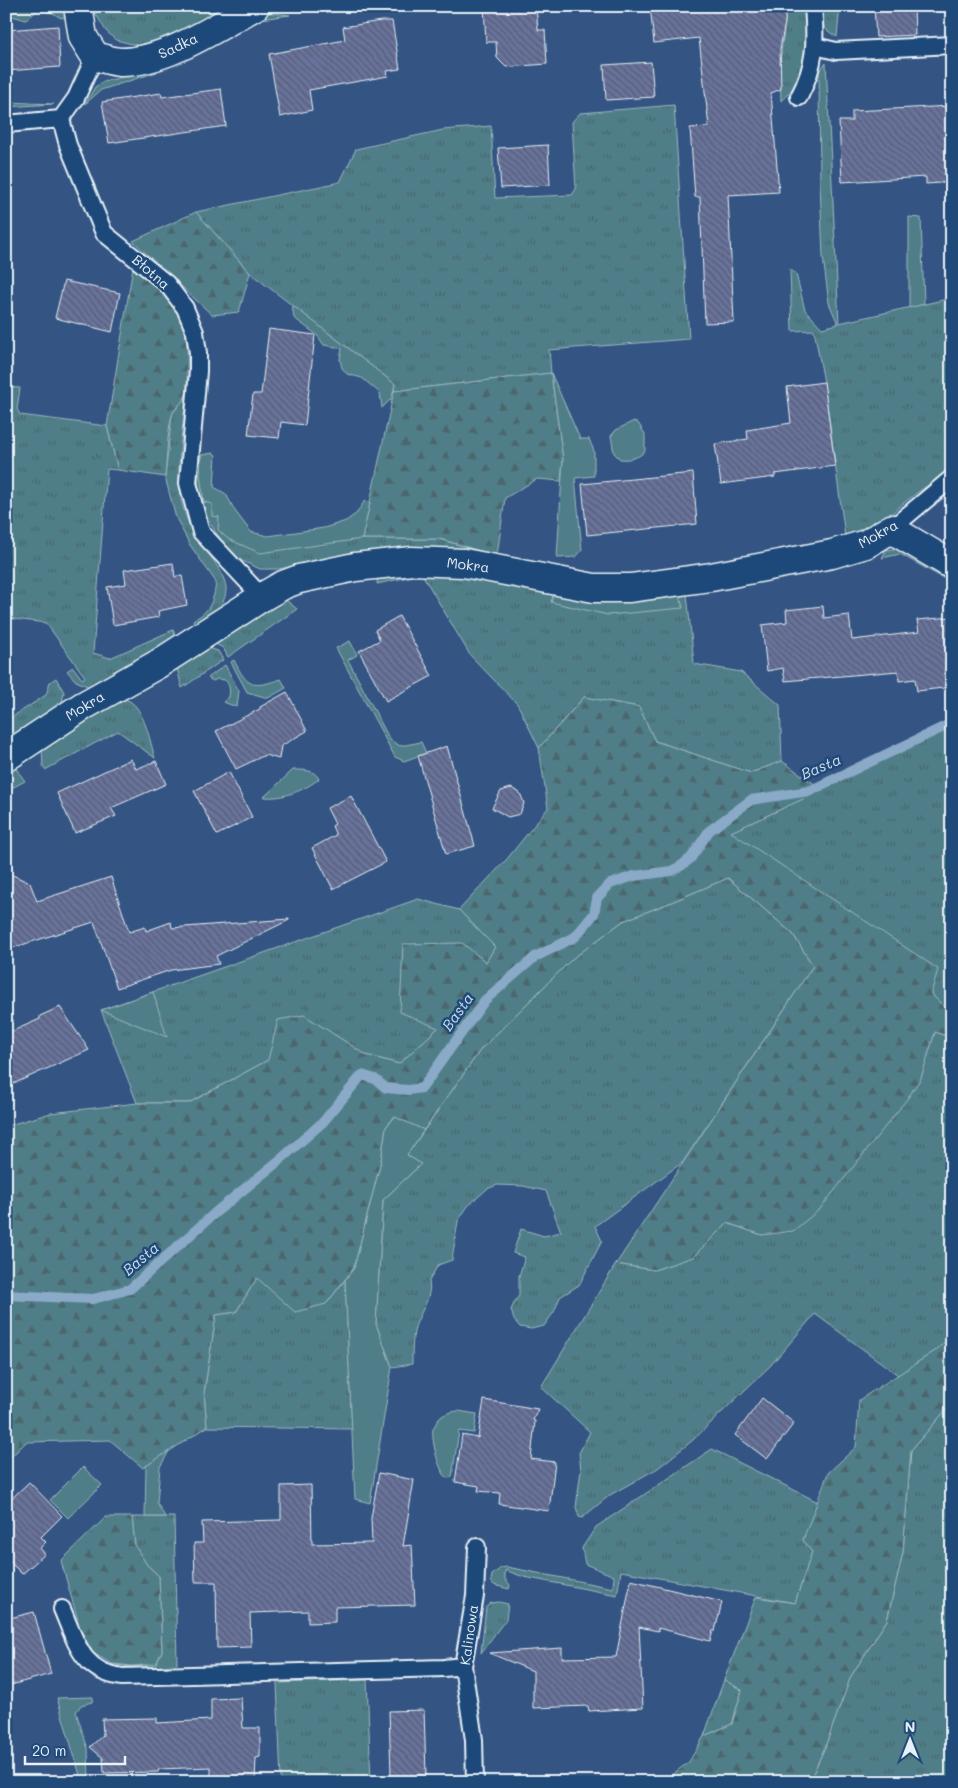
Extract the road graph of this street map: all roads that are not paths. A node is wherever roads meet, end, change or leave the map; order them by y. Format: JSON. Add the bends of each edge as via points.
{"nodes":[{"id":1,"x":78,"y":6,"type":"edge"},
{"id":2,"x":255,"y":6,"type":"edge"},
{"id":3,"x":813,"y":6,"type":"edge"},
{"id":4,"x":815,"y":46,"type":"junction"},
{"id":5,"x":952,"y":46,"type":"edge"},
{"id":6,"x":95,"y":56,"type":"junction"},
{"id":7,"x":798,"y":97,"type":"dead end"},
{"id":8,"x":61,"y":120,"type":"junction"},
{"id":9,"x":6,"y":124,"type":"edge"},
{"id":10,"x":952,"y":478,"type":"edge"},
{"id":11,"x":891,"y":529,"type":"junction"},
{"id":12,"x":952,"y":565,"type":"edge"},
{"id":13,"x":262,"y":597,"type":"junction"},
{"id":14,"x":6,"y":756,"type":"edge"},
{"id":15,"x":477,"y":1547,"type":"dead end"},
{"id":16,"x":62,"y":1609,"type":"dead end"},
{"id":17,"x":463,"y":1666,"type":"junction"},
{"id":18,"x":475,"y":1782,"type":"edge"}],
"edges":[{"from":1,"to":6,"type":"street","via":[[83,37]]},
{"from":2,"to":6,"type":"street","name":"Sadka","via":[[195,38],[142,61],[119,62]]},
{"from":3,"to":4,"type":"lane"},
{"from":4,"to":5,"type":"lane","via":[[836,51]]},
{"from":4,"to":7,"type":"lane","via":[[807,81]]},
{"from":6,"to":8,"type":"lane","via":[[76,98]]},
{"from":8,"to":9,"type":"lane"},
{"from":8,"to":13,"type":"lane","name":"Błotna","via":[[104,233],[168,284],[185,308],[195,332],[198,353],[188,483],[201,532]]},
{"from":10,"to":11,"type":"lane","name":"Mokra"},
{"from":11,"to":12,"type":"street"},
{"from":11,"to":13,"type":"street","name":"Mokra","via":[[866,544],[832,554],[630,588],[594,588],[464,563],[412,561],[355,567],[312,576],[283,585]]},
{"from":13,"to":14,"type":"street","name":"Mokra"},
{"from":15,"to":17,"type":"lane","name":"Kalinowa","via":[[475,1596]]},
{"from":16,"to":17,"type":"lane","via":[[86,1660],[110,1676]]},
{"from":17,"to":18,"type":"lane","name":"Kalinowa","via":[[474,1740]]}]}
